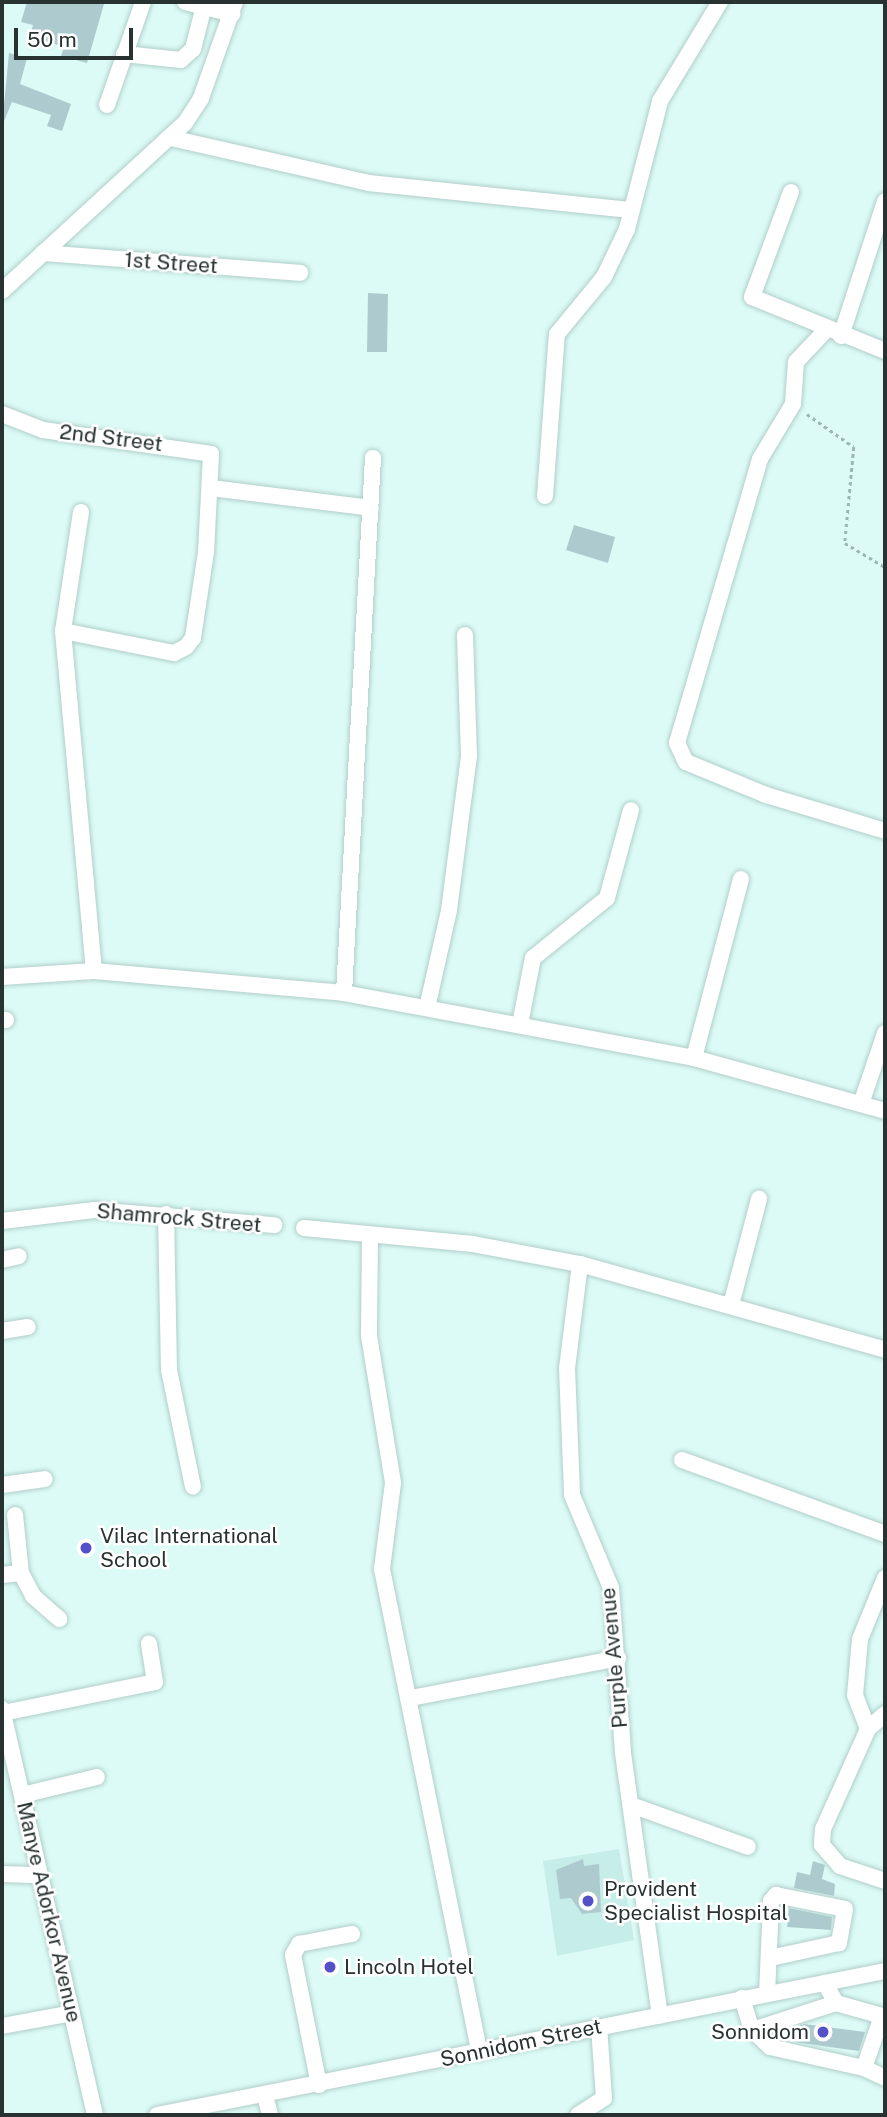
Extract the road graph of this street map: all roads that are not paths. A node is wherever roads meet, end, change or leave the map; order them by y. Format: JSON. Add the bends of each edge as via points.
{"nodes":[{"id":1,"x":143,"y":2,"type":"edge"},
{"id":2,"x":185,"y":2,"type":"edge"},
{"id":3,"x":720,"y":2,"type":"edge"},
{"id":4,"x":204,"y":6,"type":"junction"},
{"id":5,"x":234,"y":8,"type":"edge"},
{"id":6,"x":124,"y":54,"type":"junction"},
{"id":7,"x":107,"y":105,"type":"dead end"},
{"id":8,"x":171,"y":138,"type":"junction"},
{"id":9,"x":791,"y":192,"type":"dead end"},
{"id":10,"x":885,"y":201,"type":"edge"},
{"id":11,"x":630,"y":210,"type":"junction"},
{"id":12,"x":43,"y":253,"type":"junction"},
{"id":13,"x":300,"y":273,"type":"dead end"},
{"id":14,"x":2,"y":291,"type":"edge"},
{"id":15,"x":833,"y":333,"type":"junction"},
{"id":16,"x":885,"y":351,"type":"edge"},
{"id":17,"x":2,"y":414,"type":"edge"},
{"id":18,"x":373,"y":458,"type":"dead end"},
{"id":19,"x":211,"y":488,"type":"junction"},
{"id":20,"x":545,"y":496,"type":"dead end"},
{"id":21,"x":371,"y":508,"type":"junction"},
{"id":22,"x":81,"y":512,"type":"dead end"},
{"id":23,"x":63,"y":631,"type":"junction"},
{"id":24,"x":465,"y":635,"type":"dead end"},
{"id":25,"x":631,"y":810,"type":"dead end"},
{"id":26,"x":885,"y":831,"type":"edge"},
{"id":27,"x":741,"y":879,"type":"dead end"},
{"id":28,"x":94,"y":971,"type":"junction"},
{"id":29,"x":2,"y":977,"type":"edge"},
{"id":30,"x":344,"y":993,"type":"junction"},
{"id":31,"x":426,"y":1008,"type":"junction"},
{"id":32,"x":520,"y":1024,"type":"junction"},
{"id":33,"x":885,"y":1033,"type":"edge"},
{"id":34,"x":694,"y":1058,"type":"junction"},
{"id":35,"x":861,"y":1104,"type":"junction"},
{"id":36,"x":885,"y":1111,"type":"edge"},
{"id":37,"x":759,"y":1199,"type":"dead end"},
{"id":38,"x":166,"y":1214,"type":"junction"},
{"id":39,"x":2,"y":1221,"type":"edge"},
{"id":40,"x":274,"y":1225,"type":"dead end"},
{"id":41,"x":304,"y":1228,"type":"dead end"},
{"id":42,"x":370,"y":1235,"type":"junction"},
{"id":43,"x":19,"y":1256,"type":"dead end"},
{"id":44,"x":2,"y":1260,"type":"edge"},
{"id":45,"x":580,"y":1264,"type":"junction"},
{"id":46,"x":731,"y":1305,"type":"junction"},
{"id":47,"x":28,"y":1327,"type":"dead end"},
{"id":48,"x":2,"y":1331,"type":"edge"},
{"id":49,"x":885,"y":1350,"type":"edge"},
{"id":50,"x":682,"y":1460,"type":"dead end"},
{"id":51,"x":45,"y":1479,"type":"dead end"},
{"id":52,"x":2,"y":1485,"type":"edge"},
{"id":53,"x":193,"y":1487,"type":"dead end"},
{"id":54,"x":15,"y":1515,"type":"dead end"},
{"id":55,"x":885,"y":1534,"type":"edge"},
{"id":56,"x":21,"y":1573,"type":"junction"},
{"id":57,"x":2,"y":1575,"type":"edge"},
{"id":58,"x":885,"y":1578,"type":"edge"},
{"id":59,"x":59,"y":1619,"type":"dead end"},
{"id":60,"x":149,"y":1643,"type":"dead end"},
{"id":61,"x":618,"y":1658,"type":"junction"},
{"id":62,"x":411,"y":1698,"type":"junction"},
{"id":63,"x":2,"y":1711,"type":"edge"},
{"id":64,"x":885,"y":1714,"type":"edge"},
{"id":65,"x":868,"y":1729,"type":"junction"},
{"id":66,"x":97,"y":1777,"type":"dead end"},
{"id":67,"x":22,"y":1795,"type":"junction"},
{"id":68,"x":631,"y":1805,"type":"junction"},
{"id":69,"x":748,"y":1847,"type":"dead end"},
{"id":70,"x":2,"y":1874,"type":"edge"},
{"id":71,"x":40,"y":1875,"type":"junction"},
{"id":72,"x":885,"y":1881,"type":"edge"},
{"id":73,"x":352,"y":1934,"type":"dead end"},
{"id":74,"x":770,"y":1958,"type":"junction"},
{"id":75,"x":885,"y":1971,"type":"edge"},
{"id":76,"x":825,"y":1983,"type":"junction"},
{"id":77,"x":767,"y":1994,"type":"junction"},
{"id":78,"x":742,"y":1998,"type":"junction"},
{"id":79,"x":836,"y":2003,"type":"junction"},
{"id":80,"x":72,"y":2013,"type":"junction"},
{"id":81,"x":660,"y":2015,"type":"junction"},
{"id":82,"x":883,"y":2017,"type":"edge"},
{"id":83,"x":2,"y":2026,"type":"edge"},
{"id":84,"x":599,"y":2027,"type":"junction"},
{"id":85,"x":752,"y":2030,"type":"junction"},
{"id":86,"x":480,"y":2052,"type":"junction"},
{"id":87,"x":864,"y":2068,"type":"junction"},
{"id":88,"x":885,"y":2078,"type":"edge"},
{"id":89,"x":319,"y":2085,"type":"junction"},
{"id":90,"x":265,"y":2096,"type":"junction"},
{"id":91,"x":95,"y":2115,"type":"edge"},
{"id":92,"x":157,"y":2115,"type":"edge"},
{"id":93,"x":270,"y":2115,"type":"edge"},
{"id":94,"x":578,"y":2115,"type":"edge"}],
"edges":[{"from":1,"to":6,"type":"street"},
{"from":2,"to":4,"type":"street"},
{"from":3,"to":11,"type":"street","via":[[660,101]]},
{"from":4,"to":5,"type":"street"},
{"from":4,"to":6,"type":"street","via":[[189,56],[171,63]]},
{"from":5,"to":8,"type":"street","via":[[201,98]]},
{"from":6,"to":7,"type":"street"},
{"from":8,"to":11,"type":"street","via":[[369,183]]},
{"from":8,"to":12,"type":"street"},
{"from":9,"to":15,"type":"street","via":[[752,297]]},
{"from":10,"to":15,"type":"street"},
{"from":11,"to":20,"type":"street","via":[[604,277],[557,334]]},
{"from":12,"to":13,"type":"street","name":"1st Street"},
{"from":12,"to":14,"type":"street"},
{"from":15,"to":16,"type":"street"},
{"from":15,"to":26,"type":"street","via":[[796,362],[793,404],[760,459],[677,731],[678,753],[766,795]]},
{"from":17,"to":19,"type":"street","name":"2nd Street","via":[[43,430],[206,449],[213,464]]},
{"from":18,"to":21,"type":"street"},
{"from":19,"to":21,"type":"street"},
{"from":19,"to":23,"type":"street","via":[[193,638],[186,647],[174,653]]},
{"from":21,"to":30,"type":"street"},
{"from":22,"to":23,"type":"street"},
{"from":23,"to":28,"type":"street"},
{"from":24,"to":31,"type":"street","via":[[469,756],[449,910]]},
{"from":25,"to":32,"type":"street","via":[[607,898],[533,958]]},
{"from":27,"to":34,"type":"street"},
{"from":28,"to":29,"type":"street"},
{"from":28,"to":30,"type":"street"},
{"from":30,"to":31,"type":"street"},
{"from":31,"to":32,"type":"street"},
{"from":32,"to":34,"type":"street"},
{"from":33,"to":35,"type":"street"},
{"from":34,"to":35,"type":"street"},
{"from":35,"to":36,"type":"street"},
{"from":37,"to":46,"type":"street"},
{"from":38,"to":39,"type":"street","name":"Shamrock Street","via":[[94,1210]]},
{"from":38,"to":40,"type":"street","name":"Shamrock Street"},
{"from":38,"to":53,"type":"street","via":[[169,1370]]},
{"from":41,"to":42,"type":"street"},
{"from":42,"to":45,"type":"street","via":[[473,1244]]},
{"from":42,"to":62,"type":"street","via":[[369,1336],[393,1483],[382,1569]]},
{"from":43,"to":44,"type":"street"},
{"from":45,"to":46,"type":"street"},
{"from":45,"to":61,"type":"street","name":"Purple Avenue","via":[[567,1368],[572,1495],[611,1588]]},
{"from":46,"to":49,"type":"street"},
{"from":47,"to":48,"type":"street"},
{"from":50,"to":55,"type":"street"},
{"from":51,"to":52,"type":"street"},
{"from":54,"to":56,"type":"street"},
{"from":56,"to":57,"type":"street"},
{"from":56,"to":59,"type":"street","via":[[33,1596]]},
{"from":58,"to":65,"type":"street","via":[[860,1639],[855,1695]]},
{"from":60,"to":63,"type":"street","via":[[155,1682]]},
{"from":61,"to":62,"type":"street"},
{"from":61,"to":68,"type":"street","name":"Purple Avenue"},
{"from":62,"to":86,"type":"street"},
{"from":63,"to":67,"type":"street","name":"Manye Adorkor Avenue"},
{"from":64,"to":65,"type":"street"},
{"from":65,"to":72,"type":"street","via":[[823,1829],[822,1845],[840,1866]]},
{"from":66,"to":67,"type":"street"},
{"from":67,"to":71,"type":"street","name":"Manye Adorkor Avenue"},
{"from":68,"to":69,"type":"street"},
{"from":68,"to":81,"type":"street","name":"Purple Avenue"},
{"from":70,"to":71,"type":"street"},
{"from":71,"to":80,"type":"street","name":"Manye Adorkor Avenue"},
{"from":73,"to":89,"type":"street","via":[[299,1944],[293,1955]]},
{"from":74,"to":74,"type":"street","via":[[839,1943],[845,1909],[776,1895]]},
{"from":74,"to":77,"type":"street"},
{"from":75,"to":76,"type":"street","name":"Sonnidom Street"},
{"from":76,"to":77,"type":"street","name":"Sonnidom Street"},
{"from":76,"to":79,"type":"street"},
{"from":77,"to":78,"type":"street","name":"Sonnidom Street"},
{"from":78,"to":81,"type":"street","name":"Sonnidom Street"},
{"from":78,"to":85,"type":"street"},
{"from":79,"to":82,"type":"street"},
{"from":79,"to":85,"type":"street"},
{"from":80,"to":83,"type":"street"},
{"from":80,"to":91,"type":"street","name":"Manye Adorkor Avenue"},
{"from":81,"to":84,"type":"street","name":"Sonnidom Street"},
{"from":82,"to":87,"type":"street"},
{"from":84,"to":86,"type":"street","name":"Sonnidom Street"},
{"from":84,"to":94,"type":"street","via":[[604,2098]]},
{"from":85,"to":87,"type":"street","via":[[770,2047]]},
{"from":86,"to":89,"type":"street","name":"Sonnidom Street"},
{"from":87,"to":88,"type":"street"},
{"from":89,"to":90,"type":"street","name":"Sonnidom Street"},
{"from":90,"to":92,"type":"street","name":"Sonnidom Street"},
{"from":90,"to":93,"type":"street"}]}
